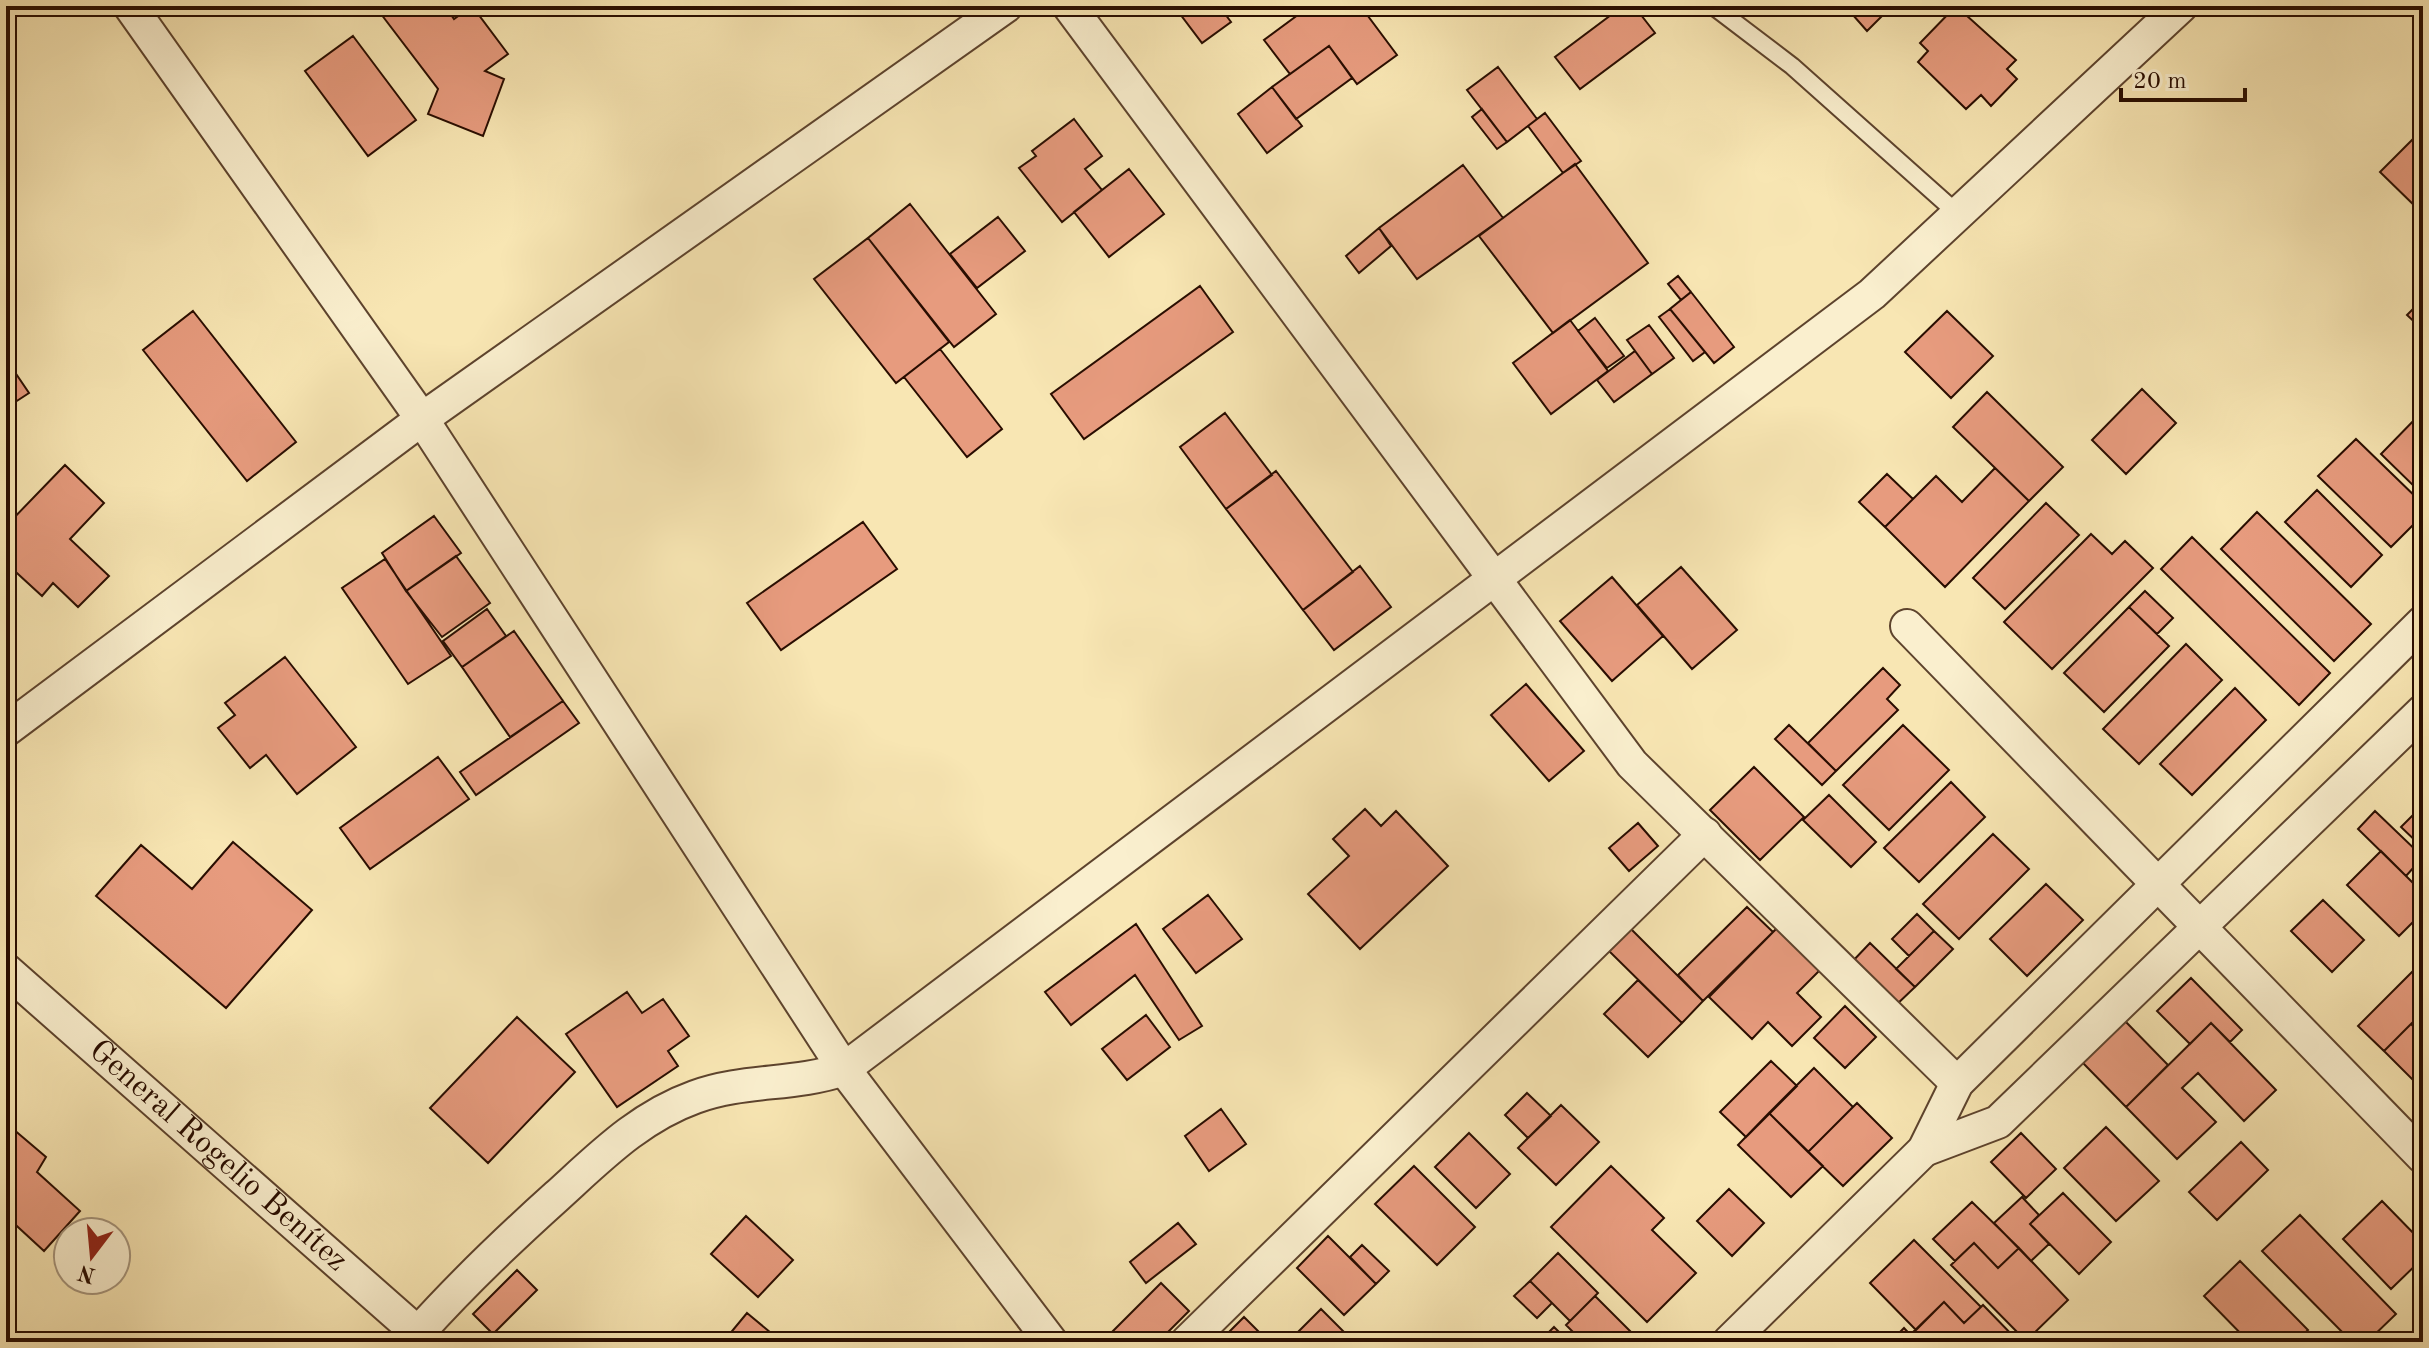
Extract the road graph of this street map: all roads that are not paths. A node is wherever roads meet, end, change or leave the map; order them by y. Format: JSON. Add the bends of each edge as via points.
{"nodes":[{"id":1,"x":130,"y":6,"type":"edge"},
{"id":2,"x":1006,"y":6,"type":"edge"},
{"id":3,"x":1069,"y":6,"type":"edge"},
{"id":4,"x":1713,"y":6,"type":"edge"},
{"id":5,"x":2181,"y":6,"type":"edge"},
{"id":6,"x":1958,"y":214,"type":"junction"},
{"id":7,"x":422,"y":419,"type":"junction"},
{"id":8,"x":1496,"y":579,"type":"junction"},
{"id":9,"x":2423,"y":622,"type":"edge"},
{"id":10,"x":1907,"y":626,"type":"dead end"},
{"id":11,"x":2423,"y":711,"type":"edge"},
{"id":12,"x":6,"y":730,"type":"edge"},
{"id":13,"x":1705,"y":834,"type":"junction"},
{"id":14,"x":2161,"y":884,"type":"junction"},
{"id":15,"x":2202,"y":925,"type":"junction"},
{"id":16,"x":6,"y":970,"type":"edge"},
{"id":17,"x":844,"y":1069,"type":"junction"},
{"id":18,"x":1957,"y":1083,"type":"junction"},
{"id":19,"x":1924,"y":1150,"type":"junction"},
{"id":20,"x":2423,"y":1157,"type":"edge"},
{"id":21,"x":423,"y":1337,"type":"edge"},
{"id":22,"x":1051,"y":1342,"type":"edge"},
{"id":23,"x":1187,"y":1342,"type":"edge"},
{"id":24,"x":1729,"y":1342,"type":"edge"}],
"edges":[{"from":1,"to":7,"type":"street"},
{"from":2,"to":7,"type":"street"},
{"from":3,"to":8,"type":"street"},
{"from":4,"to":6,"type":"lane","via":[[1792,66]]},
{"from":5,"to":6,"type":"street"},
{"from":6,"to":8,"type":"street","via":[[1872,294]]},
{"from":7,"to":12,"type":"street"},
{"from":7,"to":17,"type":"street"},
{"from":8,"to":13,"type":"street","via":[[1632,764]]},
{"from":8,"to":17,"type":"street"},
{"from":9,"to":14,"type":"street"},
{"from":10,"to":14,"type":"street"},
{"from":11,"to":15,"type":"street"},
{"from":13,"to":18,"type":"street"},
{"from":13,"to":23,"type":"street"},
{"from":14,"to":15,"type":"street"},
{"from":14,"to":18,"type":"street"},
{"from":15,"to":19,"type":"street","via":[[1998,1122]]},
{"from":15,"to":20,"type":"street"},
{"from":16,"to":21,"type":"street","name":"General Rogelio Benítez"},
{"from":17,"to":21,"type":"street","via":[[807,1080],[724,1088],[658,1113],[624,1135],[473,1272]]},
{"from":17,"to":22,"type":"street"},
{"from":18,"to":19,"type":"street"},
{"from":19,"to":24,"type":"street"}]}
